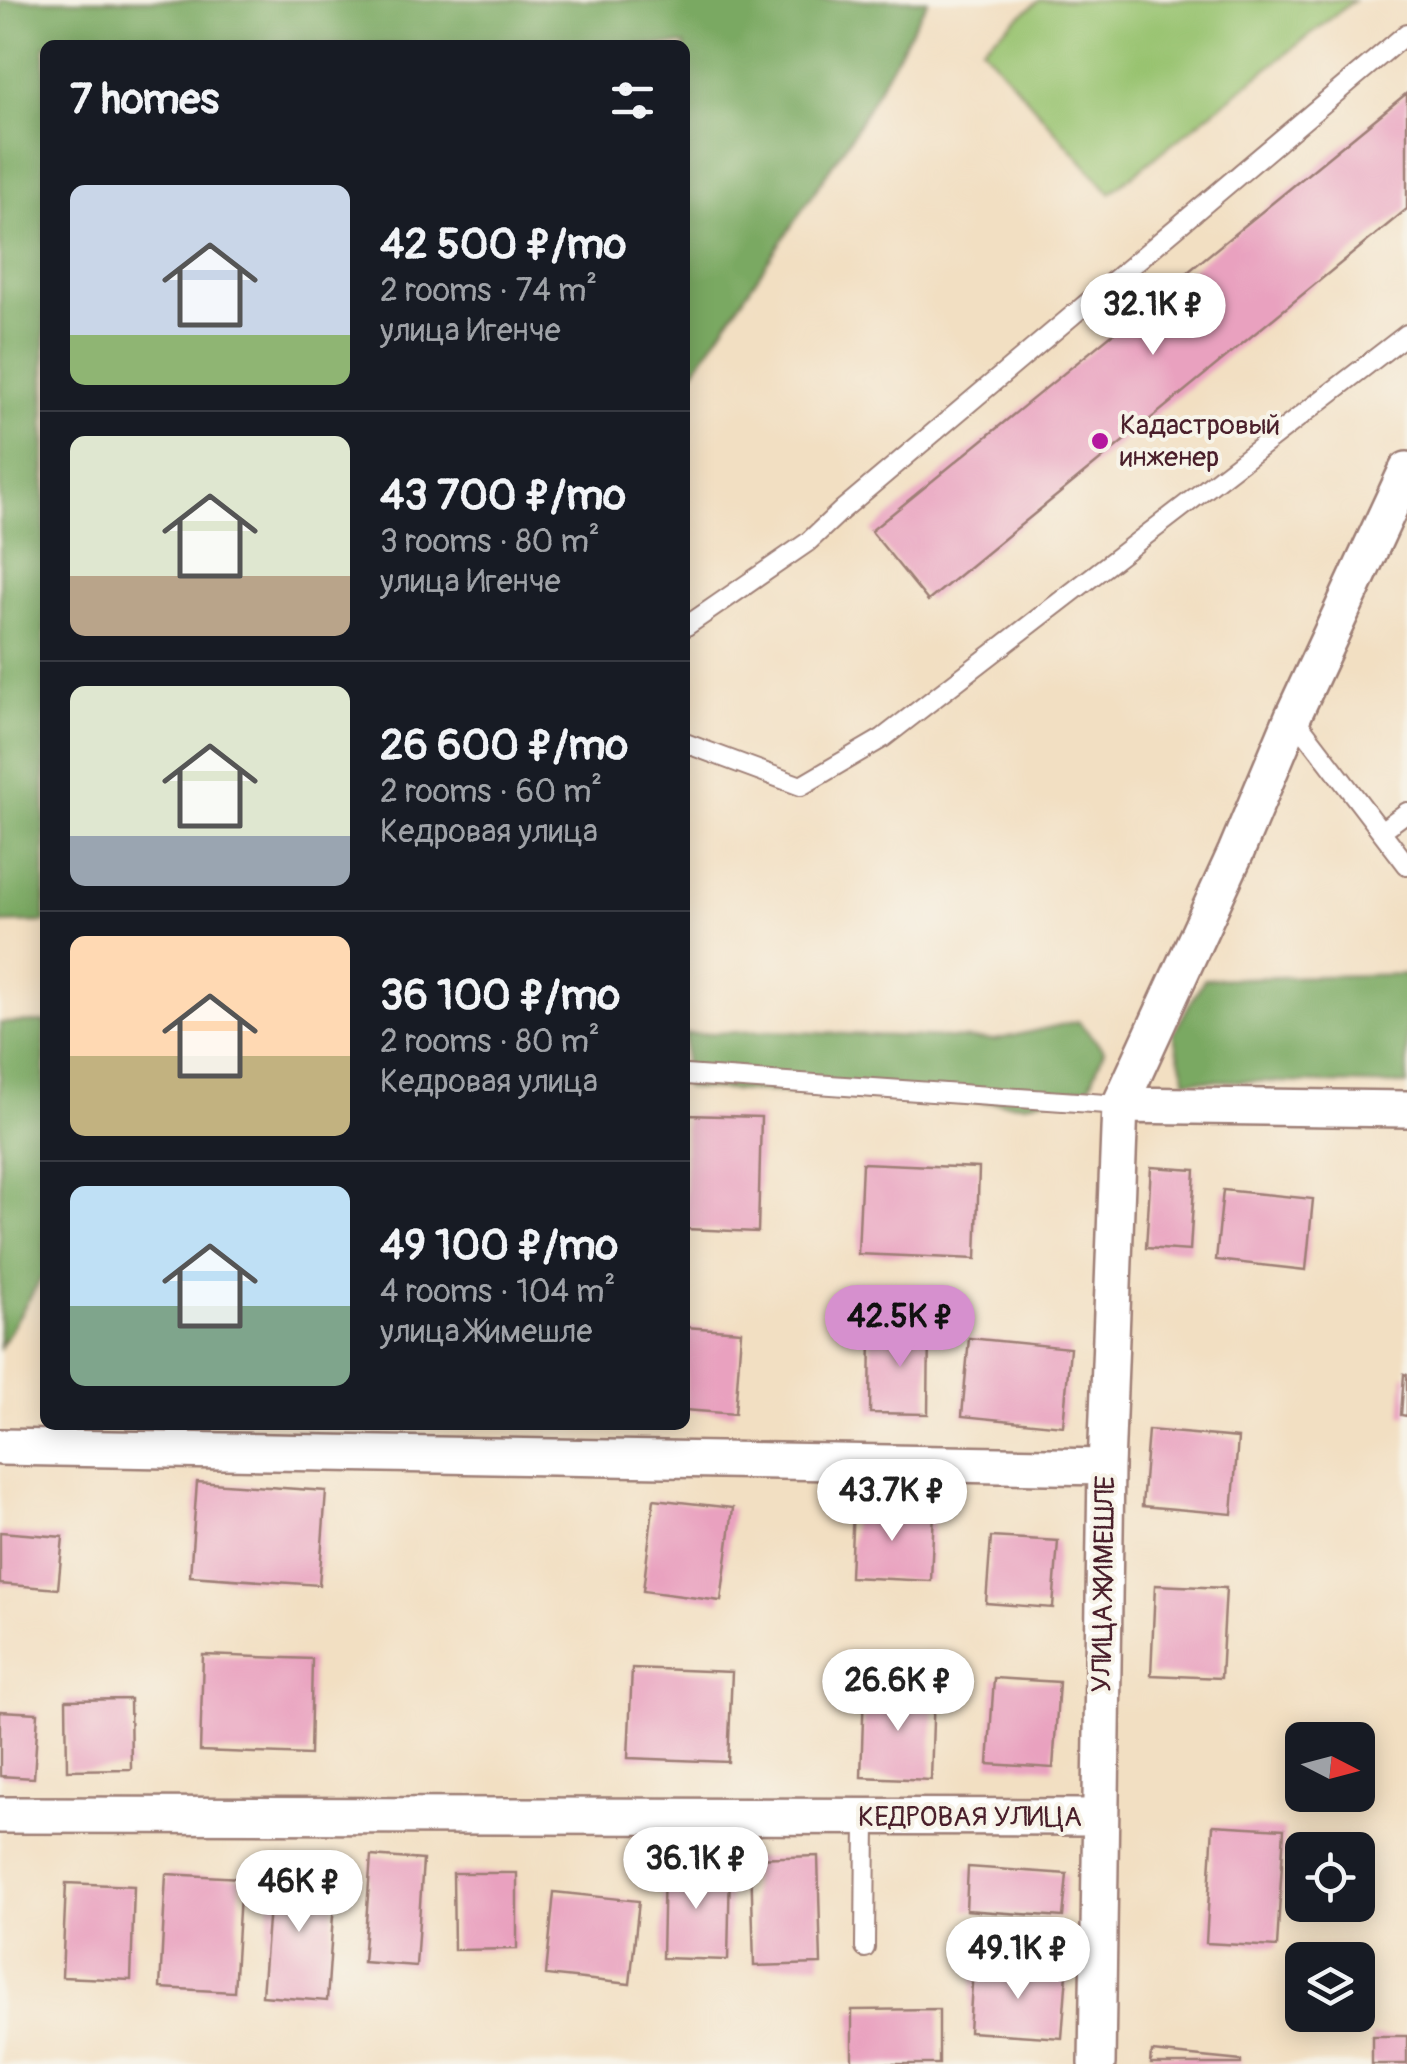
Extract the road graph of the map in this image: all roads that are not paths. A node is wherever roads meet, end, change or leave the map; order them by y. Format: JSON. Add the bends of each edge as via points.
{"nodes":[{"id":1,"x":1407,"y":34,"type":"edge"},
{"id":2,"x":1407,"y":334,"type":"edge"},
{"id":3,"x":1407,"y":470,"type":"edge"},
{"id":4,"x":690,"y":625,"type":"edge"},
{"id":5,"x":1293,"y":716,"type":"junction"},
{"id":6,"x":690,"y":746,"type":"edge"},
{"id":7,"x":1407,"y":812,"type":"edge"},
{"id":8,"x":1381,"y":831,"type":"junction"},
{"id":9,"x":1407,"y":865,"type":"edge"},
{"id":10,"x":690,"y":1075,"type":"edge"},
{"id":11,"x":1120,"y":1105,"type":"junction"},
{"id":12,"x":1407,"y":1109,"type":"edge"},
{"id":13,"x":0,"y":1447,"type":"edge"},
{"id":14,"x":1106,"y":1466,"type":"junction"},
{"id":15,"x":0,"y":1815,"type":"edge"},
{"id":16,"x":866,"y":1816,"type":"junction"},
{"id":17,"x":1100,"y":1817,"type":"junction"},
{"id":18,"x":865,"y":1948,"type":"dead end"},
{"id":19,"x":1097,"y":2064,"type":"edge"}],
"edges":[{"from":1,"to":4,"type":"lane","via":[[808,542]]},
{"from":2,"to":6,"type":"lane","via":[[882,738],[801,786]]},
{"from":3,"to":5,"type":"street"},
{"from":5,"to":8,"type":"lane"},
{"from":5,"to":11,"type":"street"},
{"from":7,"to":8,"type":"lane"},
{"from":8,"to":9,"type":"lane"},
{"from":10,"to":11,"type":"lane"},
{"from":11,"to":12,"type":"street"},
{"from":11,"to":14,"type":"street","name":"УЛИЦА ЖИМЕШЛЕ"},
{"from":13,"to":14,"type":"street"},
{"from":14,"to":17,"type":"street","name":"УЛИЦА ЖИМЕШЛЕ"},
{"from":15,"to":16,"type":"street","name":"КЕДРОВАЯ УЛИЦА"},
{"from":16,"to":17,"type":"street","name":"КЕДРОВАЯ УЛИЦА"},
{"from":16,"to":18,"type":"lane"},
{"from":17,"to":19,"type":"street","name":"УЛИЦА ЖИМЕШЛЕ"}]}
